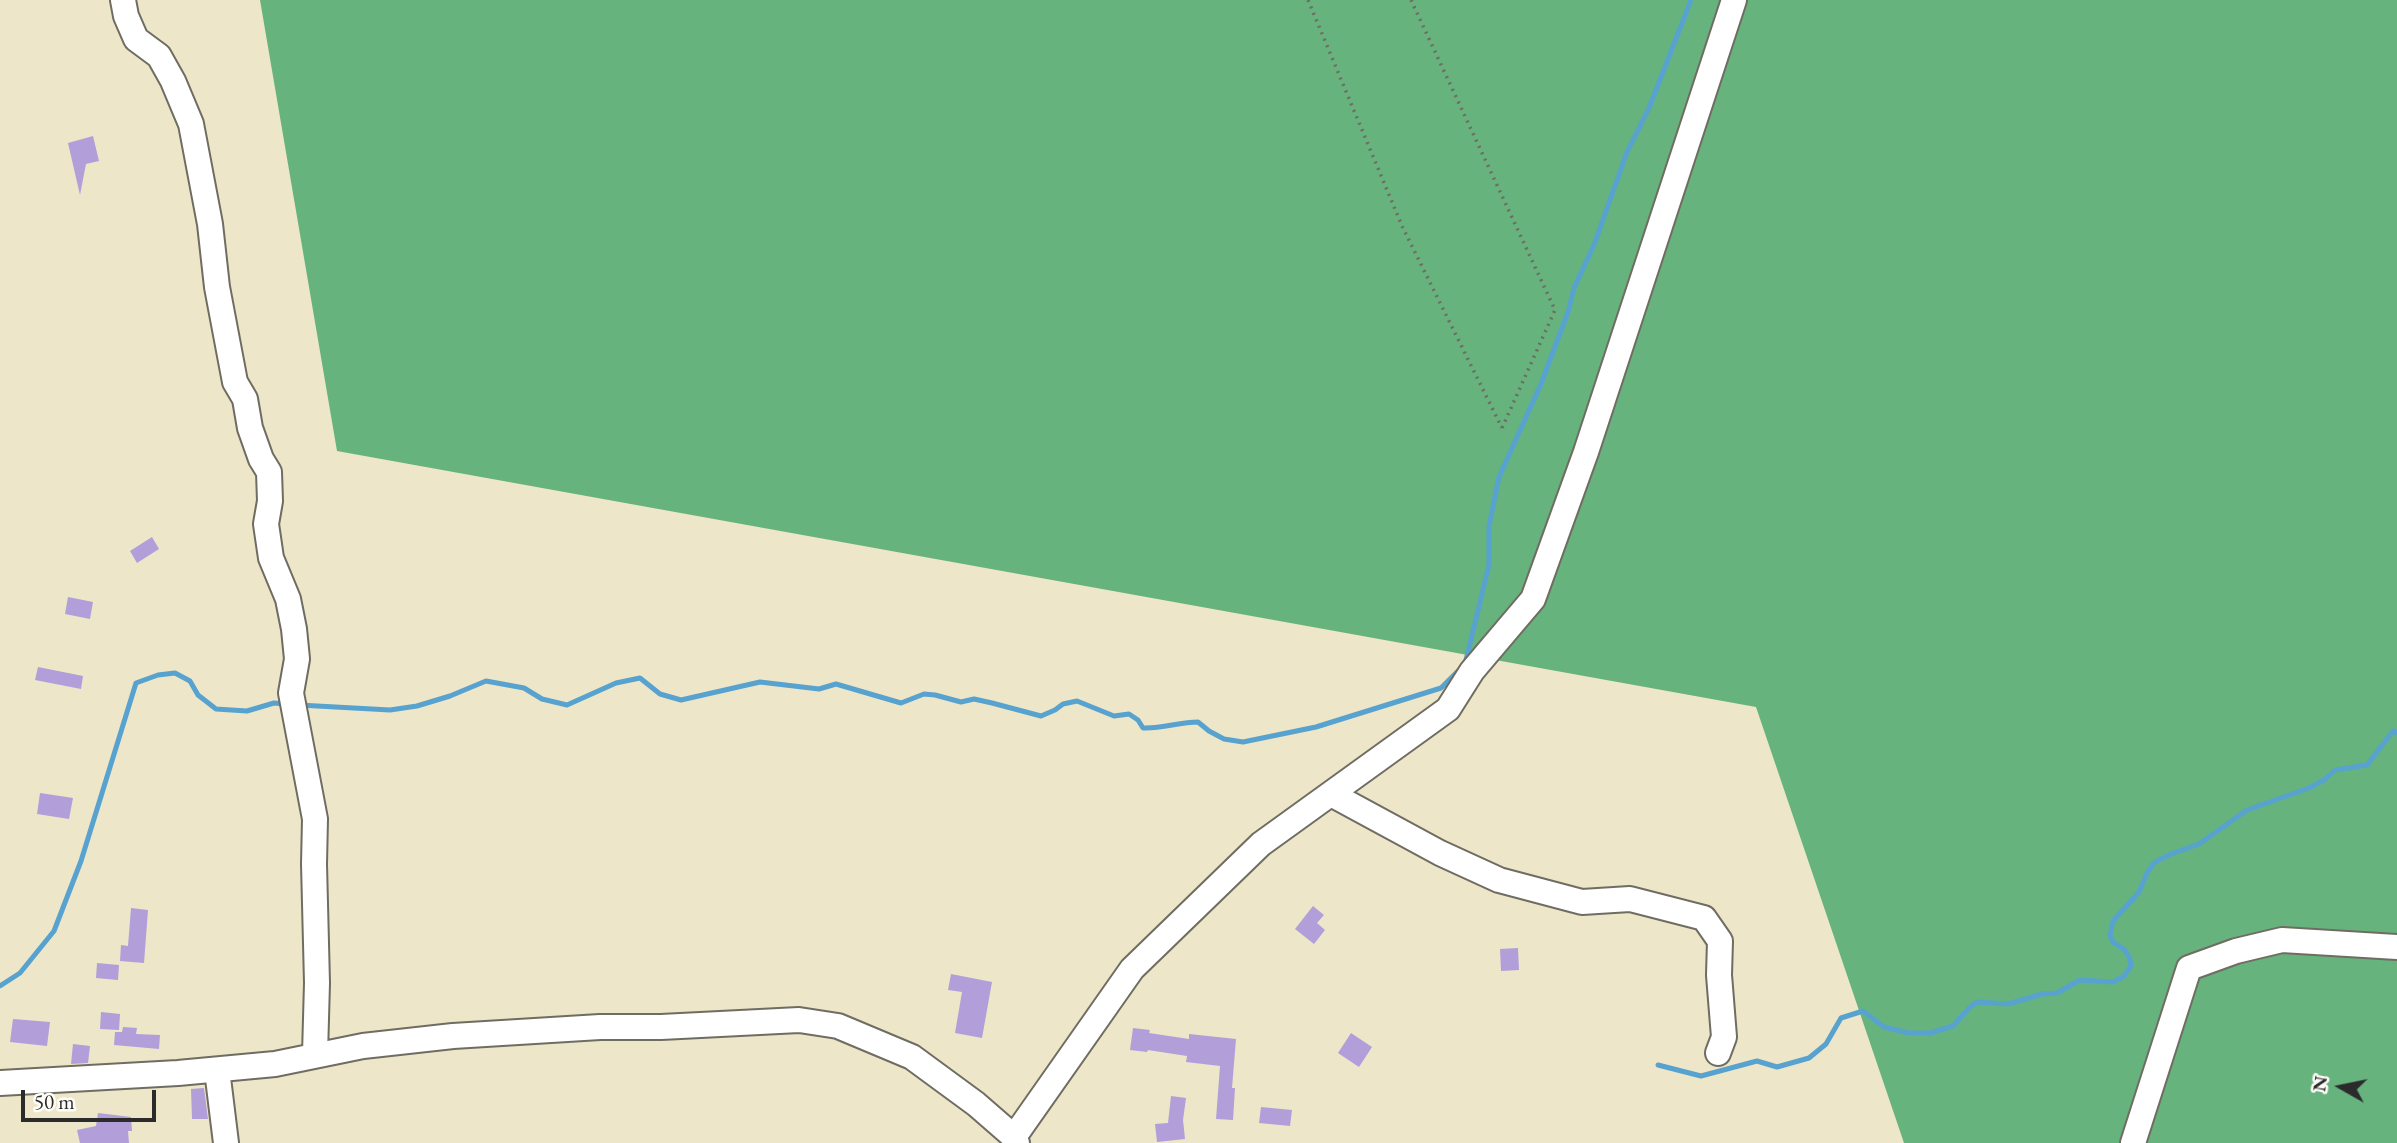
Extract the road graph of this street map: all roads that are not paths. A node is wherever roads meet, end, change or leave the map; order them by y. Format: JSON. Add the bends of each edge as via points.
{"nodes":[{"id":1,"x":123,"y":0,"type":"edge"},
{"id":2,"x":1734,"y":0,"type":"edge"},
{"id":3,"x":1331,"y":793,"type":"junction"},
{"id":4,"x":2397,"y":947,"type":"edge"},
{"id":5,"x":1718,"y":1053,"type":"dead end"},
{"id":6,"x":315,"y":1054,"type":"junction"},
{"id":7,"x":217,"y":1070,"type":"junction"},
{"id":8,"x":0,"y":1083,"type":"edge"},
{"id":9,"x":1015,"y":1140,"type":"edge"},
{"id":10,"x":226,"y":1143,"type":"edge"},
{"id":11,"x":2133,"y":1143,"type":"edge"}],
"edges":[{"from":1,"to":6,"type":"street","via":[[136,39],[159,56],[191,124],[235,382],[269,472],[266,524],[271,558],[288,599],[294,629],[297,659],[291,693],[315,819]]},
{"from":2,"to":3,"type":"street","via":[[1533,599],[1472,671],[1448,709]]},
{"from":3,"to":5,"type":"street","via":[[1499,880],[1582,902],[1630,899],[1704,918],[1720,941],[1724,1037]]},
{"from":3,"to":9,"type":"street","via":[[1261,845],[1132,969]]},
{"from":4,"to":11,"type":"street","via":[[2282,940],[2189,968]]},
{"from":6,"to":7,"type":"street"},
{"from":6,"to":9,"type":"street","via":[[453,1036],[799,1020],[838,1026],[912,1057],[976,1104]]},
{"from":7,"to":8,"type":"street"},
{"from":7,"to":10,"type":"street"}]}
